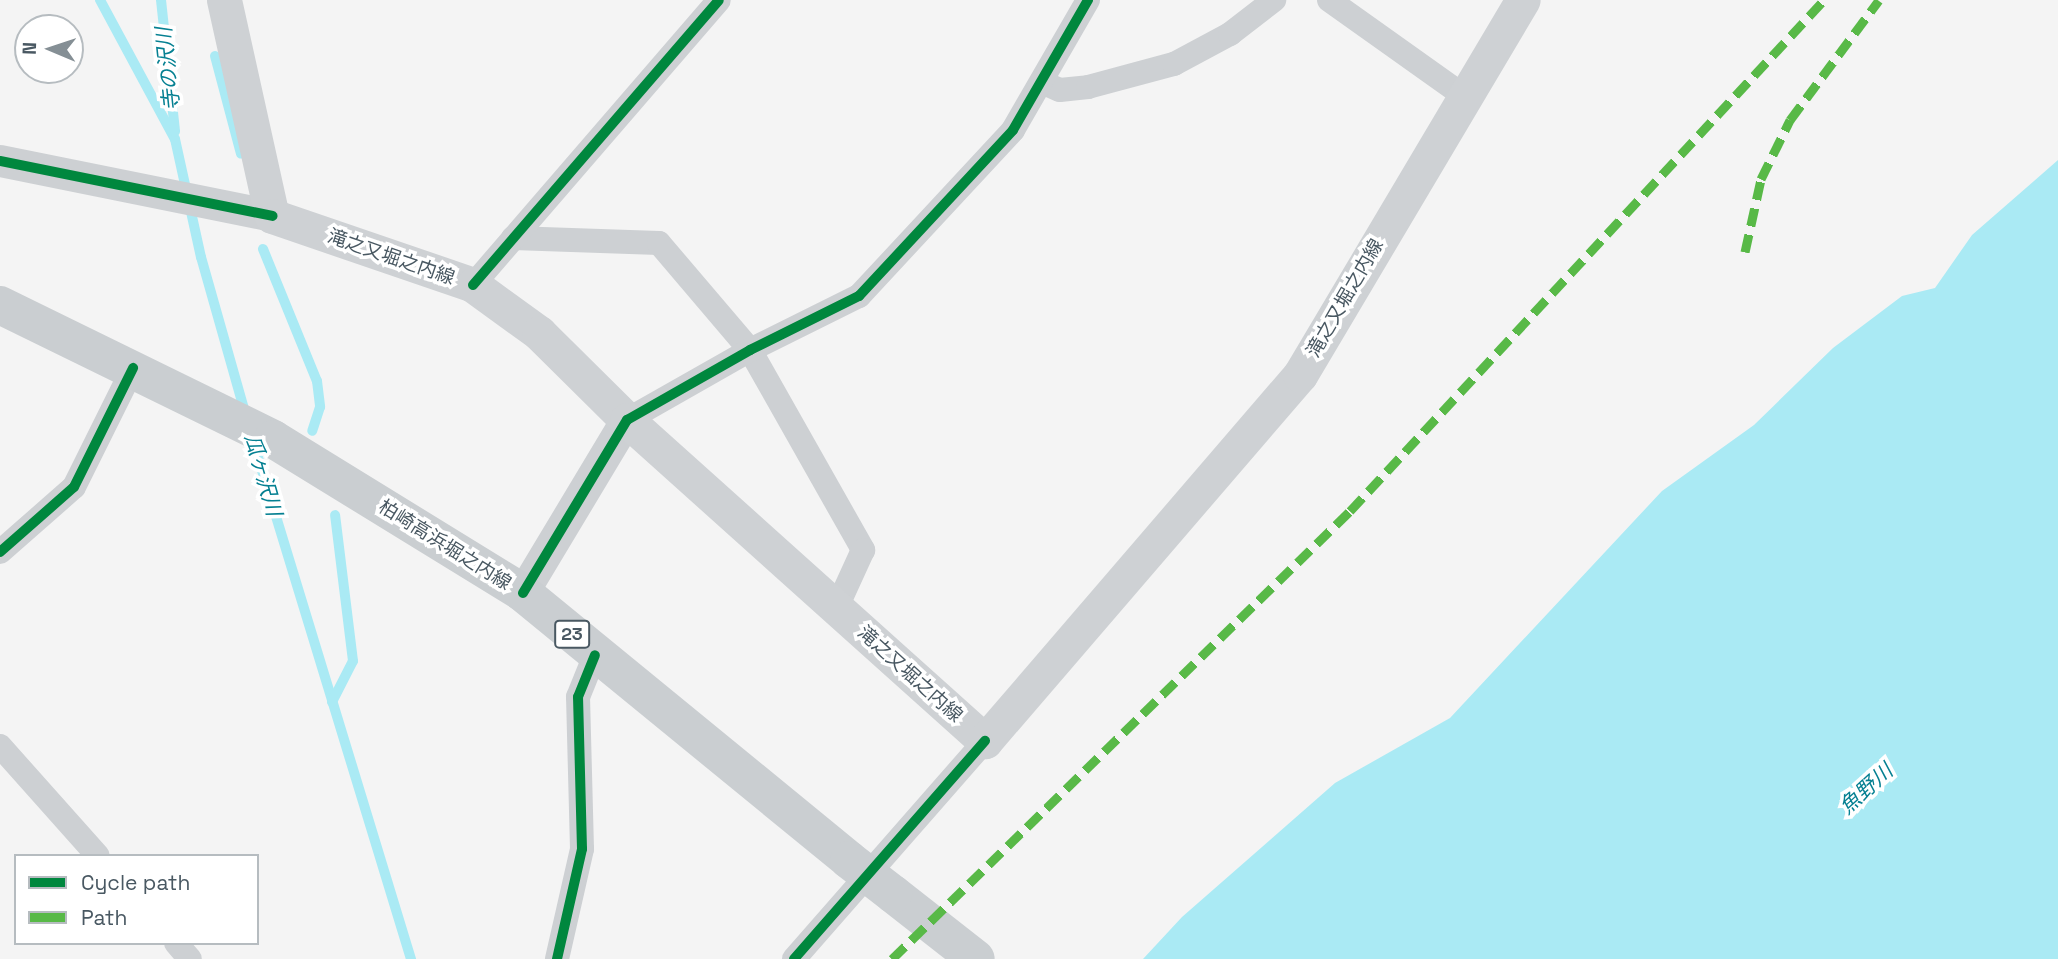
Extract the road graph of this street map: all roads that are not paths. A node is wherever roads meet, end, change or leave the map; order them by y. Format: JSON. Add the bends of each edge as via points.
{"nodes":[{"id":1,"x":224,"y":0,"type":"edge"},
{"id":2,"x":719,"y":0,"type":"edge"},
{"id":3,"x":1088,"y":0,"type":"edge"},
{"id":4,"x":1274,"y":0,"type":"edge"},
{"id":5,"x":1329,"y":0,"type":"edge"},
{"id":6,"x":1523,"y":0,"type":"edge"},
{"id":7,"x":1044,"y":83,"type":"junction"},
{"id":8,"x":1464,"y":96,"type":"junction"},
{"id":9,"x":0,"y":161,"type":"edge"},
{"id":10,"x":272,"y":216,"type":"junction"},
{"id":11,"x":513,"y":239,"type":"junction"},
{"id":12,"x":473,"y":285,"type":"junction"},
{"id":13,"x":0,"y":305,"type":"edge"},
{"id":14,"x":750,"y":350,"type":"junction"},
{"id":15,"x":133,"y":368,"type":"junction"},
{"id":16,"x":627,"y":420,"type":"junction"},
{"id":17,"x":0,"y":552,"type":"edge"},
{"id":18,"x":523,"y":593,"type":"junction"},
{"id":19,"x":837,"y":607,"type":"junction"},
{"id":20,"x":595,"y":654,"type":"junction"},
{"id":21,"x":985,"y":741,"type":"junction"},
{"id":22,"x":0,"y":746,"type":"edge"},
{"id":23,"x":96,"y":854,"type":"edge"},
{"id":24,"x":178,"y":945,"type":"edge"},
{"id":25,"x":190,"y":959,"type":"edge"},
{"id":26,"x":557,"y":959,"type":"edge"},
{"id":27,"x":794,"y":959,"type":"edge"},
{"id":28,"x":976,"y":959,"type":"edge"}],
"edges":[{"from":1,"to":10,"type":"main road"},
{"from":2,"to":11,"type":"street"},
{"from":3,"to":7,"type":"street"},
{"from":4,"to":7,"type":"street","via":[[1230,34],[1174,64],[1088,87],[1060,90]]},
{"from":5,"to":8,"type":"street"},
{"from":6,"to":8,"type":"main road","name":"滝之又堀之内線"},
{"from":7,"to":14,"type":"street","via":[[1013,130],[859,296]]},
{"from":8,"to":21,"type":"main road","name":"滝之又堀之内線","via":[[1300,375]]},
{"from":9,"to":10,"type":"street"},
{"from":10,"to":12,"type":"main road","name":"滝之又堀之内線"},
{"from":11,"to":12,"type":"street"},
{"from":11,"to":14,"type":"street","via":[[659,243]]},
{"from":12,"to":16,"type":"main road","name":"滝之又堀之内線","via":[[539,333]]},
{"from":13,"to":15,"type":"main road","name":"柏崎高浜堀之内線","number":"23"},
{"from":14,"to":16,"type":"street"},
{"from":14,"to":19,"type":"street","via":[[863,550]]},
{"from":15,"to":17,"type":"street","via":[[74,487]]},
{"from":15,"to":18,"type":"main road","name":"柏崎高浜堀之内線","number":"23","via":[[273,439]]},
{"from":16,"to":18,"type":"street"},
{"from":16,"to":19,"type":"main road","name":"滝之又堀之内線"},
{"from":18,"to":20,"type":"main road","name":"柏崎高浜堀之内線","number":"23"},
{"from":19,"to":21,"type":"main road","name":"滝之又堀之内線"},
{"from":20,"to":26,"type":"street","via":[[578,697],[582,849]]},
{"from":20,"to":28,"type":"main road","name":"柏崎高浜堀之内線","number":"23","bridge":true},
{"from":21,"to":27,"type":"street"},
{"from":22,"to":23,"type":"street"},
{"from":24,"to":25,"type":"street"}]}
